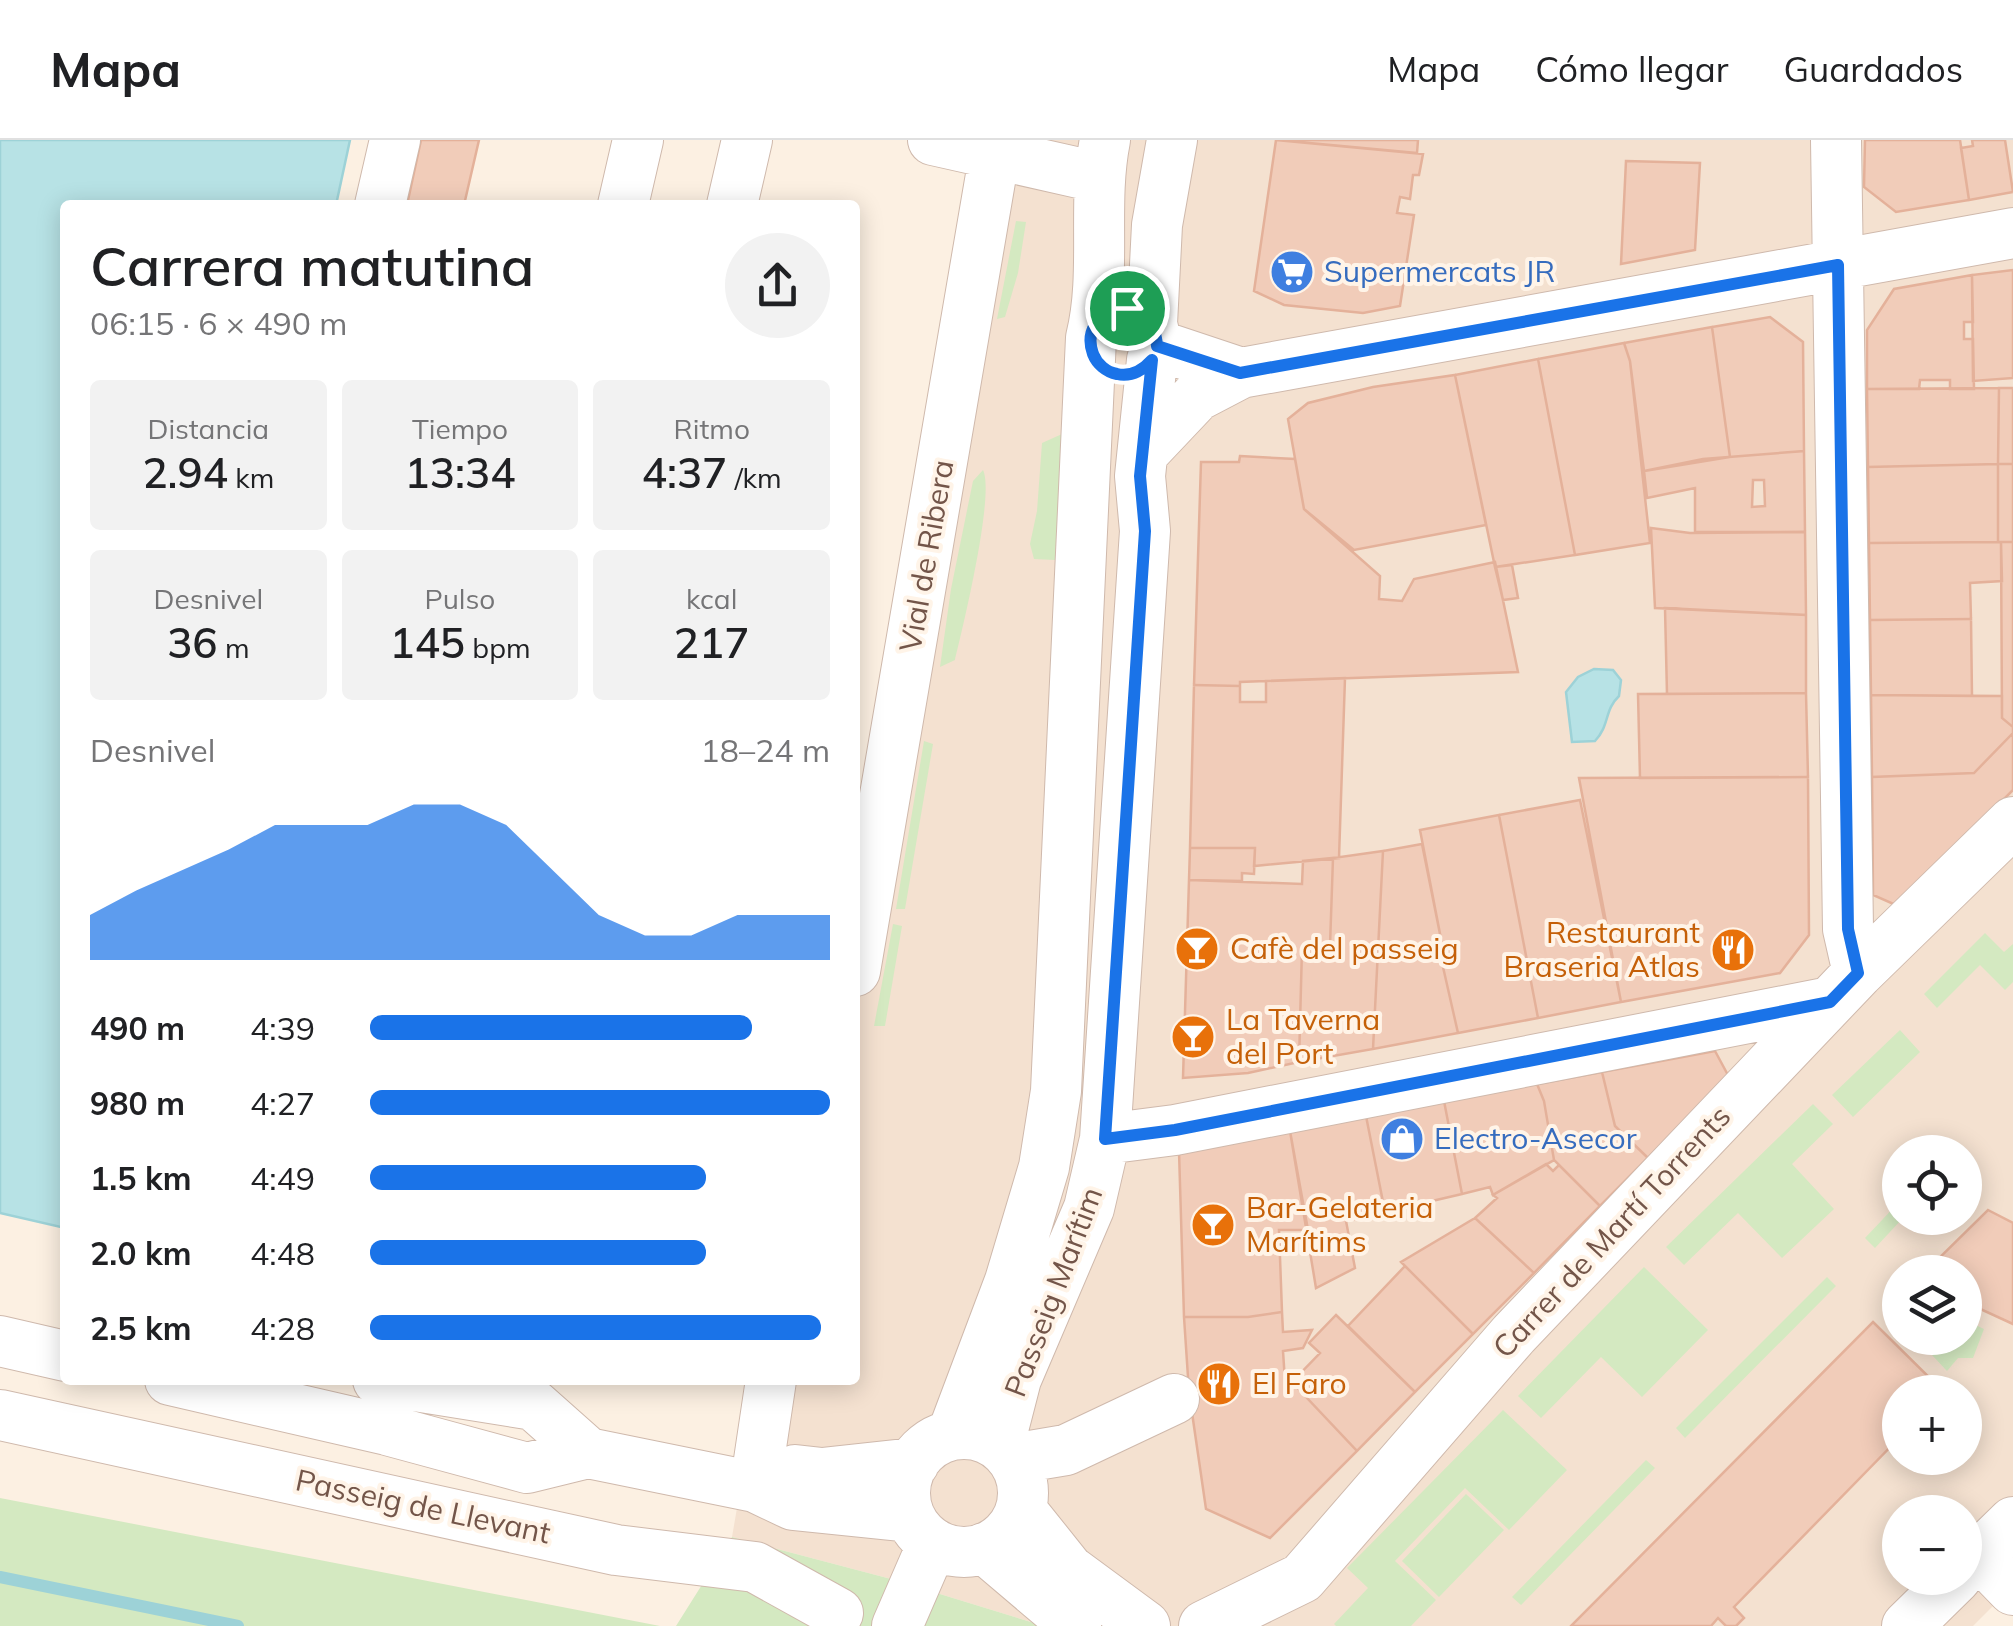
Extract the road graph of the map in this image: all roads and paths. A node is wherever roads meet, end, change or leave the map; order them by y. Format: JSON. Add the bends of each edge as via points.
{"nodes":[{"id":1,"x":394,"y":140,"type":"edge"},
{"id":2,"x":638,"y":140,"type":"edge"},
{"id":3,"x":747,"y":140,"type":"edge"},
{"id":4,"x":932,"y":140,"type":"edge"},
{"id":5,"x":1172,"y":140,"type":"edge"},
{"id":6,"x":1836,"y":140,"type":"edge"},
{"id":7,"x":996,"y":147,"type":"edge"},
{"id":8,"x":1101,"y":158,"type":"edge"},
{"id":9,"x":381,"y":200,"type":"edge"},
{"id":10,"x":624,"y":200,"type":"edge"},
{"id":11,"x":733,"y":200,"type":"edge"},
{"id":12,"x":2013,"y":233,"type":"edge"},
{"id":13,"x":1838,"y":265,"type":"junction"},
{"id":14,"x":1093,"y":338,"type":"junction"},
{"id":15,"x":1154,"y":343,"type":"junction"},
{"id":16,"x":1240,"y":373,"type":"junction"},
{"id":17,"x":1144,"y":452,"type":"junction"},
{"id":18,"x":2013,"y":822,"type":"edge"},
{"id":19,"x":860,"y":941,"type":"edge"},
{"id":20,"x":1844,"y":988,"type":"junction"},
{"id":21,"x":1105,"y":1139,"type":"junction"},
{"id":22,"x":60,"y":1336,"type":"edge"},
{"id":23,"x":0,"y":1339,"type":"edge"},
{"id":24,"x":60,"y":1355,"type":"edge"},
{"id":25,"x":191,"y":1385,"type":"edge"},
{"id":26,"x":770,"y":1385,"type":"edge"},
{"id":27,"x":467,"y":1387,"type":"edge"},
{"id":28,"x":388,"y":1397,"type":"edge"},
{"id":29,"x":1174,"y":1398,"type":"dead end"},
{"id":30,"x":0,"y":1415,"type":"edge"},
{"id":31,"x":969,"y":1450,"type":"junction"},
{"id":32,"x":588,"y":1453,"type":"junction"},
{"id":33,"x":755,"y":1487,"type":"junction"},
{"id":34,"x":1021,"y":1510,"type":"junction"},
{"id":35,"x":921,"y":1530,"type":"junction"},
{"id":36,"x":984,"y":1548,"type":"junction"},
{"id":37,"x":1982,"y":1560,"type":"edge"},
{"id":38,"x":2013,"y":1590,"type":"edge"},
{"id":39,"x":1938,"y":1595,"type":"edge"},
{"id":40,"x":838,"y":1612,"type":"dead end"},
{"id":41,"x":897,"y":1626,"type":"edge"},
{"id":42,"x":1076,"y":1626,"type":"edge"},
{"id":43,"x":1146,"y":1626,"type":"edge"},
{"id":44,"x":1204,"y":1626,"type":"edge"},
{"id":45,"x":1907,"y":1626,"type":"edge"}],
"edges":[{"from":1,"to":9,"type":"street"},
{"from":2,"to":10,"type":"street"},
{"from":3,"to":11,"type":"street"},
{"from":4,"to":7,"type":"street","name":"Passeig Marítim"},
{"from":5,"to":15,"type":"street","name":"Passeig Marítim","via":[[1156,225]]},
{"from":6,"to":13,"type":"street"},
{"from":7,"to":8,"type":"street","name":"Passeig Marítim"},
{"from":7,"to":19,"type":"street","name":"Vial de Ribera"},
{"from":8,"to":14,"type":"street","name":"Passeig Marítim"},
{"from":12,"to":13,"type":"street"},
{"from":13,"to":16,"type":"street"},
{"from":13,"to":20,"type":"street"},
{"from":14,"to":15,"type":"street","via":[[1102,316],[1127,308],[1140,312]]},
{"from":14,"to":31,"type":"street","name":"Passeig Marítim","via":[[1056,1091],[1044,1167]]},
{"from":15,"to":16,"type":"street"},
{"from":15,"to":17,"type":"street","name":"Passeig Marítim"},
{"from":16,"to":17,"type":"street","via":[[1197,396]]},
{"from":17,"to":21,"type":"street","name":"Passeig Marítim","via":[[1145,531]]},
{"from":18,"to":20,"type":"street","name":"Carrer de Martí Torrents"},
{"from":20,"to":21,"type":"street","via":[[1175,1130]]},
{"from":20,"to":44,"type":"street","name":"Carrer de Martí Torrents","via":[[1514,1334],[1302,1578]]},
{"from":21,"to":31,"type":"street","name":"Passeig Marítim","via":[[1089,1208],[1016,1379]]},
{"from":22,"to":23,"type":"street"},
{"from":23,"to":24,"type":"street"},
{"from":25,"to":28,"type":"street","via":[[264,1402],[296,1391]]},
{"from":26,"to":33,"type":"street"},
{"from":27,"to":28,"type":"street"},
{"from":27,"to":32,"type":"street","via":[[534,1405]]},
{"from":28,"to":32,"type":"street","via":[[527,1468]]},
{"from":29,"to":31,"type":"street","via":[[1066,1450]]},
{"from":30,"to":40,"type":"street","name":"Passeig de Llevant","via":[[616,1550],[755,1567]]},
{"from":31,"to":33,"type":"street","via":[[822,1473],[795,1470]]},
{"from":31,"to":34,"type":"street","via":[[1022,1479]]},
{"from":31,"to":35,"type":"street","via":[[905,1493]]},
{"from":32,"to":33,"type":"street"},
{"from":33,"to":35,"type":"street","via":[[793,1506]]},
{"from":34,"to":36,"type":"street","via":[[1004,1536]]},
{"from":34,"to":43,"type":"street","via":[[1069,1570]]},
{"from":35,"to":36,"type":"street","via":[[957,1551]]},
{"from":35,"to":41,"type":"street"},
{"from":36,"to":42,"type":"street"},
{"from":37,"to":38,"type":"street"},
{"from":39,"to":45,"type":"street"}]}
